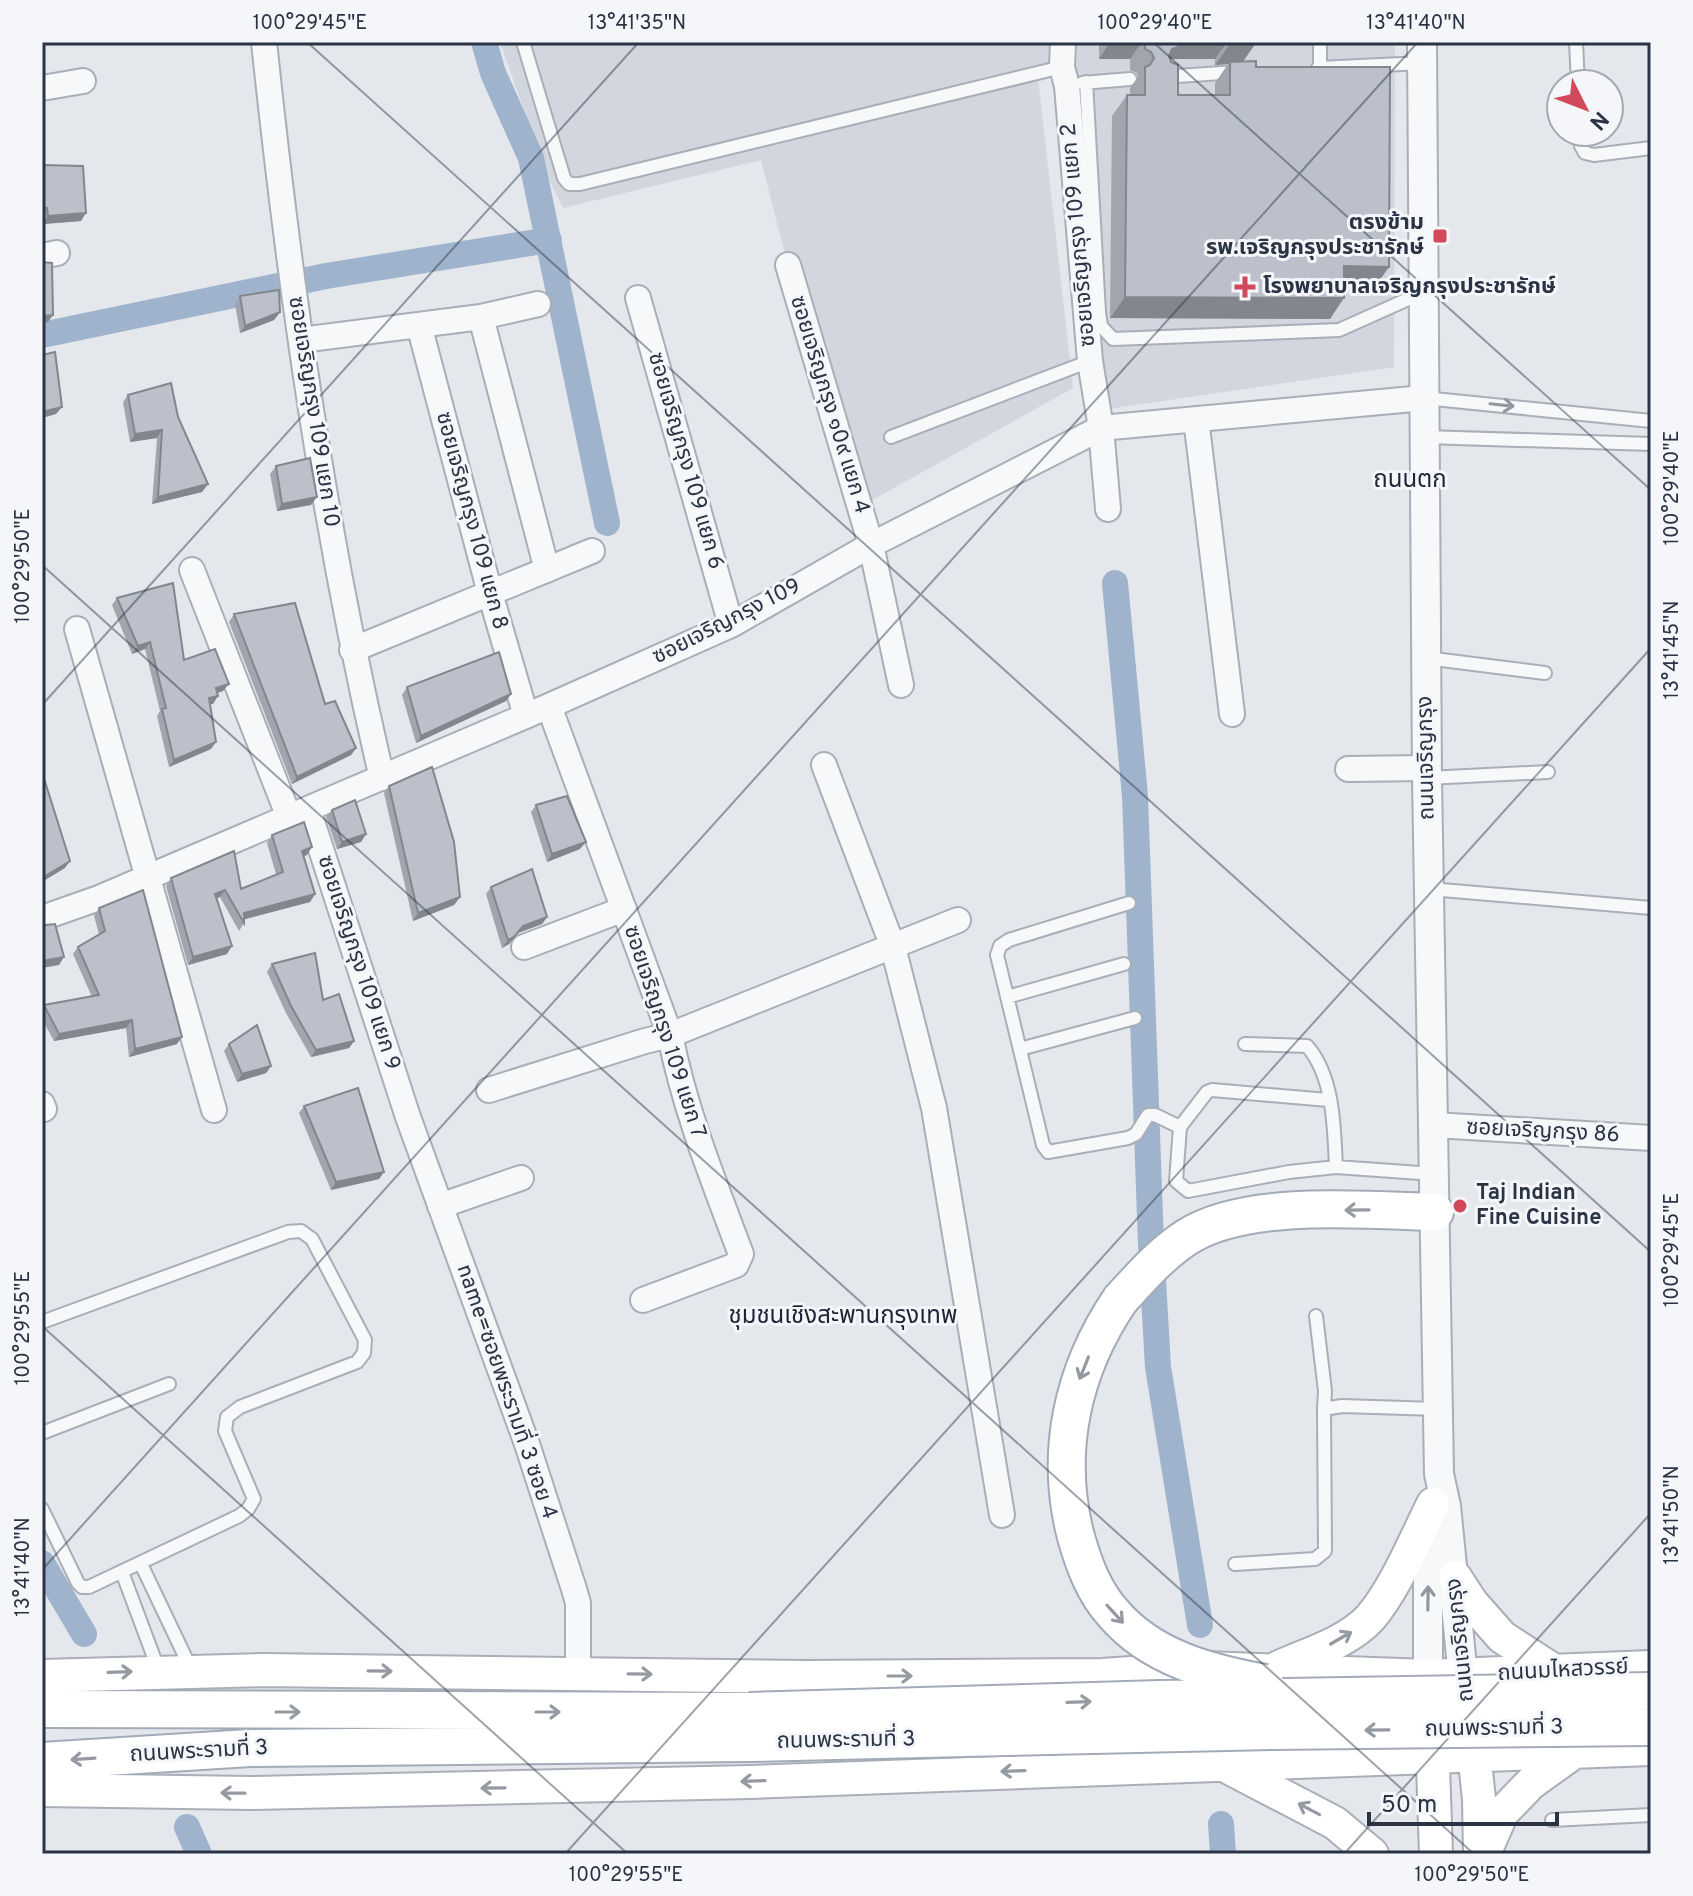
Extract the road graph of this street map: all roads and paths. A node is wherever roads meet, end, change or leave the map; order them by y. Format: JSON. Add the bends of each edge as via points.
{"nodes":[{"id":1,"x":264,"y":42,"type":"edge"},
{"id":2,"x":523,"y":42,"type":"edge"},
{"id":3,"x":1063,"y":42,"type":"edge"},
{"id":4,"x":1320,"y":42,"type":"edge"},
{"id":5,"x":1576,"y":42,"type":"edge"},
{"id":6,"x":1422,"y":52,"type":"edge"},
{"id":7,"x":1320,"y":68,"type":"junction"},
{"id":8,"x":1577,"y":68,"type":"edge"},
{"id":9,"x":1305,"y":69,"type":"edge"},
{"id":10,"x":1242,"y":72,"type":"edge"},
{"id":11,"x":1163,"y":77,"type":"edge"},
{"id":12,"x":1072,"y":78,"type":"junction"},
{"id":13,"x":1130,"y":79,"type":"dead end"},
{"id":14,"x":83,"y":81,"type":"dead end"},
{"id":15,"x":42,"y":88,"type":"edge"},
{"id":16,"x":1582,"y":148,"type":"edge"},
{"id":17,"x":1651,"y":148,"type":"edge"},
{"id":18,"x":788,"y":265,"type":"dead end"},
{"id":19,"x":1424,"y":292,"type":"junction"},
{"id":20,"x":638,"y":298,"type":"dead end"},
{"id":21,"x":538,"y":304,"type":"dead end"},
{"id":22,"x":481,"y":317,"type":"junction"},
{"id":23,"x":419,"y":325,"type":"junction"},
{"id":24,"x":301,"y":340,"type":"junction"},
{"id":25,"x":1090,"y":361,"type":"junction"},
{"id":26,"x":1424,"y":398,"type":"junction"},
{"id":27,"x":1196,"y":419,"type":"junction"},
{"id":28,"x":1648,"y":420,"type":"edge"},
{"id":29,"x":1101,"y":428,"type":"junction"},
{"id":30,"x":891,"y":437,"type":"dead end"},
{"id":31,"x":1425,"y":437,"type":"junction"},
{"id":32,"x":1648,"y":444,"type":"edge"},
{"id":33,"x":1108,"y":509,"type":"dead end"},
{"id":34,"x":871,"y":545,"type":"junction"},
{"id":35,"x":592,"y":551,"type":"dead end"},
{"id":36,"x":192,"y":570,"type":"dead end"},
{"id":37,"x":547,"y":570,"type":"junction"},
{"id":38,"x":490,"y":593,"type":"junction"},
{"id":39,"x":731,"y":625,"type":"junction"},
{"id":40,"x":77,"y":629,"type":"dead end"},
{"id":41,"x":352,"y":650,"type":"junction"},
{"id":42,"x":1426,"y":658,"type":"junction"},
{"id":43,"x":1545,"y":673,"type":"dead end"},
{"id":44,"x":901,"y":685,"type":"dead end"},
{"id":45,"x":549,"y":706,"type":"junction"},
{"id":46,"x":1232,"y":714,"type":"dead end"},
{"id":47,"x":526,"y":716,"type":"junction"},
{"id":48,"x":824,"y":765,"type":"dead end"},
{"id":49,"x":1348,"y":769,"type":"dead end"},
{"id":50,"x":1548,"y":772,"type":"dead end"},
{"id":51,"x":1427,"y":773,"type":"junction"},
{"id":52,"x":382,"y":778,"type":"junction"},
{"id":53,"x":298,"y":813,"type":"junction"},
{"id":54,"x":147,"y":878,"type":"junction"},
{"id":55,"x":1430,"y":889,"type":"junction"},
{"id":56,"x":1129,"y":903,"type":"dead end"},
{"id":57,"x":1651,"y":908,"type":"edge"},
{"id":58,"x":624,"y":909,"type":"junction"},
{"id":59,"x":42,"y":918,"type":"edge"},
{"id":60,"x":958,"y":920,"type":"dead end"},
{"id":61,"x":524,"y":947,"type":"dead end"},
{"id":62,"x":893,"y":947,"type":"junction"},
{"id":63,"x":1124,"y":964,"type":"dead end"},
{"id":64,"x":1007,"y":997,"type":"junction"},
{"id":65,"x":1135,"y":1018,"type":"dead end"},
{"id":66,"x":670,"y":1035,"type":"junction"},
{"id":67,"x":1245,"y":1044,"type":"dead end"},
{"id":68,"x":1020,"y":1049,"type":"junction"},
{"id":69,"x":489,"y":1090,"type":"dead end"},
{"id":70,"x":1328,"y":1100,"type":"junction"},
{"id":71,"x":214,"y":1110,"type":"dead end"},
{"id":72,"x":408,"y":1117,"type":"joint"},
{"id":73,"x":1434,"y":1125,"type":"junction"},
{"id":74,"x":1180,"y":1127,"type":"junction"},
{"id":75,"x":1651,"y":1138,"type":"edge"},
{"id":76,"x":1336,"y":1167,"type":"junction"},
{"id":77,"x":1434,"y":1174,"type":"junction"},
{"id":78,"x":521,"y":1178,"type":"dead end"},
{"id":79,"x":440,"y":1206,"type":"junction"},
{"id":80,"x":1435,"y":1212,"type":"junction"},
{"id":81,"x":643,"y":1300,"type":"dead end"},
{"id":82,"x":1316,"y":1316,"type":"dead end"},
{"id":83,"x":42,"y":1322,"type":"edge"},
{"id":84,"x":169,"y":1384,"type":"dead end"},
{"id":85,"x":1324,"y":1409,"type":"junction"},
{"id":86,"x":1437,"y":1409,"type":"junction"},
{"id":87,"x":42,"y":1433,"type":"edge"},
{"id":88,"x":1436,"y":1489,"type":"junction"},
{"id":89,"x":42,"y":1509,"type":"edge"},
{"id":90,"x":1002,"y":1515,"type":"dead end"},
{"id":91,"x":141,"y":1564,"type":"junction"},
{"id":92,"x":1235,"y":1564,"type":"dead end"},
{"id":93,"x":122,"y":1572,"type":"junction"},
{"id":94,"x":1455,"y":1577,"type":"junction"},
{"id":95,"x":1651,"y":1667,"type":"edge"},
{"id":96,"x":1270,"y":1670,"type":"junction"},
{"id":97,"x":159,"y":1671,"type":"junction"},
{"id":98,"x":192,"y":1671,"type":"junction"},
{"id":99,"x":1556,"y":1672,"type":"junction"},
{"id":100,"x":578,"y":1673,"type":"junction"},
{"id":101,"x":1102,"y":1675,"type":"junction"},
{"id":102,"x":42,"y":1676,"type":"edge"},
{"id":103,"x":1428,"y":1676,"type":"junction"},
{"id":104,"x":1463,"y":1676,"type":"junction"},
{"id":105,"x":1651,"y":1691,"type":"edge"},
{"id":106,"x":1329,"y":1696,"type":"junction"},
{"id":107,"x":42,"y":1709,"type":"edge"},
{"id":108,"x":749,"y":1727,"type":"junction"},
{"id":109,"x":1651,"y":1727,"type":"edge"},
{"id":110,"x":1651,"y":1749,"type":"edge"},
{"id":111,"x":1577,"y":1750,"type":"junction"},
{"id":112,"x":1475,"y":1756,"type":"junction"},
{"id":113,"x":1434,"y":1757,"type":"junction"},
{"id":114,"x":42,"y":1761,"type":"edge"},
{"id":115,"x":1220,"y":1763,"type":"junction"},
{"id":116,"x":1091,"y":1768,"type":"junction"},
{"id":117,"x":42,"y":1790,"type":"edge"},
{"id":118,"x":1651,"y":1815,"type":"edge"},
{"id":119,"x":1552,"y":1820,"type":"dead end"},
{"id":120,"x":1372,"y":1854,"type":"edge"},
{"id":121,"x":1436,"y":1854,"type":"edge"},
{"id":122,"x":1482,"y":1854,"type":"edge"}],
"edges":[{"from":1,"to":24,"type":"street","name":"ซอยเจริญกรุง 109 แยก 10"},
{"from":2,"to":12,"type":"lane","via":[[569,184]]},
{"from":3,"to":12,"type":"street","name":"ซอยเจริญกรุง 109 แยก 2"},
{"from":4,"to":7,"type":"lane"},
{"from":5,"to":8,"type":"lane"},
{"from":6,"to":7,"type":"lane"},
{"from":6,"to":19,"type":"street","name":"ถนนเจริญกรุง"},
{"from":7,"to":9,"type":"lane"},
{"from":10,"to":11,"type":"lane"},
{"from":12,"to":13,"type":"lane"},
{"from":12,"to":19,"type":"lane","via":[[1101,326],[1113,339],[1339,330]]},
{"from":12,"to":25,"type":"street","name":"ซอยเจริญกรุง 109 แยก 2"},
{"from":14,"to":15,"type":"street"},
{"from":16,"to":17,"type":"lane","via":[[1594,155]]},
{"from":18,"to":34,"type":"street","name":"ซอยเจริญกรุง ๑0๙ แยก 4"},
{"from":19,"to":26,"type":"street","name":"ถนนเจริญกรุง"},
{"from":20,"to":39,"type":"street","name":"ซอยเจริญกรุง 109 แยก 6"},
{"from":21,"to":22,"type":"street"},
{"from":22,"to":23,"type":"street"},
{"from":22,"to":37,"type":"street"},
{"from":23,"to":24,"type":"street"},
{"from":23,"to":38,"type":"street","name":"ซอยเจริญกรุง 109 แยก 8"},
{"from":24,"to":41,"type":"street","name":"ซอยเจริญกรุง 109 แยก 10"},
{"from":25,"to":29,"type":"street","name":"ซอยเจริญกรุง 109 แยก 2"},
{"from":25,"to":30,"type":"lane"},
{"from":26,"to":27,"type":"street","name":"ซอยเจริญกรุง 109"},
{"from":26,"to":28,"type":"lane","one_way":true},
{"from":26,"to":31,"type":"street","name":"ถนนเจริญกรุง"},
{"from":27,"to":29,"type":"street","name":"ซอยเจริญกรุง 109"},
{"from":27,"to":46,"type":"street"},
{"from":28,"to":32,"type":"lane"},
{"from":29,"to":33,"type":"street","name":"ซอยเจริญกรุง 109 แยก 2"},
{"from":29,"to":34,"type":"street","name":"ซอยเจริญกรุง 109"},
{"from":31,"to":32,"type":"lane"},
{"from":31,"to":42,"type":"street","name":"ถนนเจริญกรุง"},
{"from":34,"to":39,"type":"street","name":"ซอยเจริญกรุง 109"},
{"from":34,"to":44,"type":"street","name":"ซอยเจริญกรุง ๑0๙ แยก 4"},
{"from":35,"to":37,"type":"street"},
{"from":36,"to":53,"type":"street","name":"ซอยเจริญกรุง 109 แยก 9"},
{"from":37,"to":38,"type":"street"},
{"from":38,"to":41,"type":"street"},
{"from":38,"to":47,"type":"street","name":"ซอยเจริญกรุง 109 แยก 8"},
{"from":39,"to":45,"type":"street","name":"ซอยเจริญกรุง 109"},
{"from":40,"to":54,"type":"street"},
{"from":41,"to":52,"type":"street","name":"ซอยเจริญกรุง 109 แยก 10"},
{"from":42,"to":43,"type":"lane"},
{"from":42,"to":51,"type":"street","name":"ถนนเจริญกรุง"},
{"from":45,"to":47,"type":"street","name":"ซอยเจริญกรุง 109"},
{"from":45,"to":58,"type":"street","name":"ซอยเจริญกรุง 109 แยก 7"},
{"from":47,"to":52,"type":"street","name":"ซอยเจริญกรุง 109"},
{"from":48,"to":62,"type":"street"},
{"from":49,"to":51,"type":"street"},
{"from":50,"to":51,"type":"lane"},
{"from":51,"to":55,"type":"street","name":"ถนนเจริญกรุง"},
{"from":52,"to":53,"type":"street","name":"ซอยเจริญกรุง 109"},
{"from":53,"to":54,"type":"street","name":"ซอยเจริญกรุง 109"},
{"from":53,"to":72,"type":"street","name":"ซอยเจริญกรุง 109 แยก 9"},
{"from":54,"to":59,"type":"street","name":"ซอยเจริญกรุง 109"},
{"from":54,"to":71,"type":"street"},
{"from":55,"to":57,"type":"lane"},
{"from":55,"to":73,"type":"street","name":"ถนนเจริญกรุง"},
{"from":56,"to":64,"type":"lane","via":[[1000,946],[997,955]]},
{"from":58,"to":61,"type":"street"},
{"from":58,"to":66,"type":"street","name":"ซอยเจริญกรุง 109 แยก 7"},
{"from":60,"to":62,"type":"street"},
{"from":62,"to":66,"type":"street"},
{"from":62,"to":90,"type":"street","via":[[934,1108]]},
{"from":63,"to":64,"type":"lane"},
{"from":64,"to":68,"type":"lane"},
{"from":65,"to":68,"type":"lane"},
{"from":66,"to":69,"type":"street"},
{"from":66,"to":81,"type":"street","name":"ซอยเจริญกรุง 109 แยก 7","via":[[695,1128],[741,1254],[736,1265]]},
{"from":67,"to":70,"type":"lane","via":[[1307,1046],[1324,1072]]},
{"from":68,"to":74,"type":"lane","via":[[1048,1152],[1128,1138],[1148,1115]]},
{"from":70,"to":74,"type":"lane","via":[[1212,1090]]},
{"from":70,"to":76,"type":"lane"},
{"from":72,"to":79,"type":"street","name":"name=ซอยพระรามที่ 3 ซอย 4"},
{"from":73,"to":75,"type":"street","name":"ซอยเจริญกรุง 86"},
{"from":73,"to":77,"type":"street","name":"ถนนเจริญกรุง"},
{"from":74,"to":76,"type":"lane","via":[[1176,1181],[1188,1191]]},
{"from":76,"to":77,"type":"lane"},
{"from":77,"to":80,"type":"street","name":"ถนนเจริญกรุง"},
{"from":78,"to":79,"type":"street"},
{"from":79,"to":100,"type":"street","name":"name=ซอยพระรามที่ 3 ซอย 4","via":[[527,1444],[578,1603]]},
{"from":80,"to":86,"type":"street","name":"ถนนเจริญกรุง"},
{"from":80,"to":106,"type":"main road","one_way":true,"bridge":true,"via":[[1266,1213],[1229,1219],[1190,1235],[1120,1300],[1079,1379],[1067,1437],[1068,1500],[1083,1563],[1113,1614],[1171,1657],[1220,1674]]},
{"from":82,"to":85,"type":"lane"},
{"from":83,"to":91,"type":"lane","via":[[301,1231],[312,1239],[365,1340],[357,1362],[240,1407],[227,1417],[225,1431],[254,1499],[239,1516]]},
{"from":84,"to":87,"type":"lane"},
{"from":85,"to":86,"type":"lane"},
{"from":85,"to":92,"type":"lane","via":[[1325,1551],[1315,1559]]},
{"from":86,"to":88,"type":"street","name":"ถนนเจริญกรุง"},
{"from":88,"to":94,"type":"street","name":"ถนนเจริญกรุง","via":[[1446,1506]]},
{"from":96,"to":88,"type":"main road","one_way":true,"via":[[1335,1642],[1370,1617],[1396,1576]]},
{"from":103,"to":88,"type":"street","name":"ถนนเจริญกรุง","one_way":true,"via":[[1428,1564]]},
{"from":89,"to":93,"type":"lane","via":[[82,1587]]},
{"from":91,"to":93,"type":"lane"},
{"from":91,"to":98,"type":"lane"},
{"from":93,"to":97,"type":"lane"},
{"from":94,"to":99,"type":"main road","via":[[1502,1637]]},
{"from":94,"to":104,"type":"street","name":"ถนนเจริญกรุง"},
{"from":95,"to":99,"type":"main road","name":"ถนนมไหสวรรย์"},
{"from":96,"to":101,"type":"main road"},
{"from":96,"to":103,"type":"main road"},
{"from":97,"to":98,"type":"main road"},
{"from":102,"to":97,"type":"main road","one_way":true},
{"from":98,"to":100,"type":"main road","one_way":true},
{"from":99,"to":104,"type":"main road","name":"ถนนมไหสวรรย์"},
{"from":100,"to":101,"type":"main road","one_way":true},
{"from":101,"to":116,"type":"main road","via":[[1145,1696],[1153,1718],[1146,1743],[1124,1758]]},
{"from":103,"to":104,"type":"main road","name":"ถนนมไหสวรรย์"},
{"from":103,"to":113,"type":"main road","name":"ถนนเจริญกรุง"},
{"from":104,"to":112,"type":"main road","name":"ถนนเจริญกรุง"},
{"from":105,"to":106,"type":"main road","name":"ถนนพระรามที่ 3","bridge":true},
{"from":108,"to":106,"type":"main road","name":"ถนนพระรามที่ 3","one_way":true,"bridge":true},
{"from":107,"to":108,"type":"main road","name":"ถนนพระรามที่ 3","one_way":true},
{"from":109,"to":108,"type":"main road","name":"ถนนพระรามที่ 3","one_way":true,"bridge":true},
{"from":108,"to":114,"type":"main road","name":"ถนนพระรามที่ 3","one_way":true},
{"from":110,"to":111,"type":"main road"},
{"from":111,"to":112,"type":"main road"},
{"from":111,"to":122,"type":"main road","via":[[1531,1783],[1502,1813]]},
{"from":112,"to":113,"type":"main road"},
{"from":112,"to":122,"type":"main road","name":"ถนนเจริญกรุง"},
{"from":113,"to":115,"type":"main road","name":"ถนนพระรามที่ 3"},
{"from":113,"to":121,"type":"main road","name":"ถนนเจริญกรุง"},
{"from":115,"to":116,"type":"main road","name":"ถนนพระรามที่ 3"},
{"from":120,"to":115,"type":"main road","one_way":true,"via":[[1335,1823]]},
{"from":116,"to":117,"type":"main road","name":"ถนนพระรามที่ 3","one_way":true,"via":[[251,1793]]},
{"from":118,"to":119,"type":"lane"}]}
